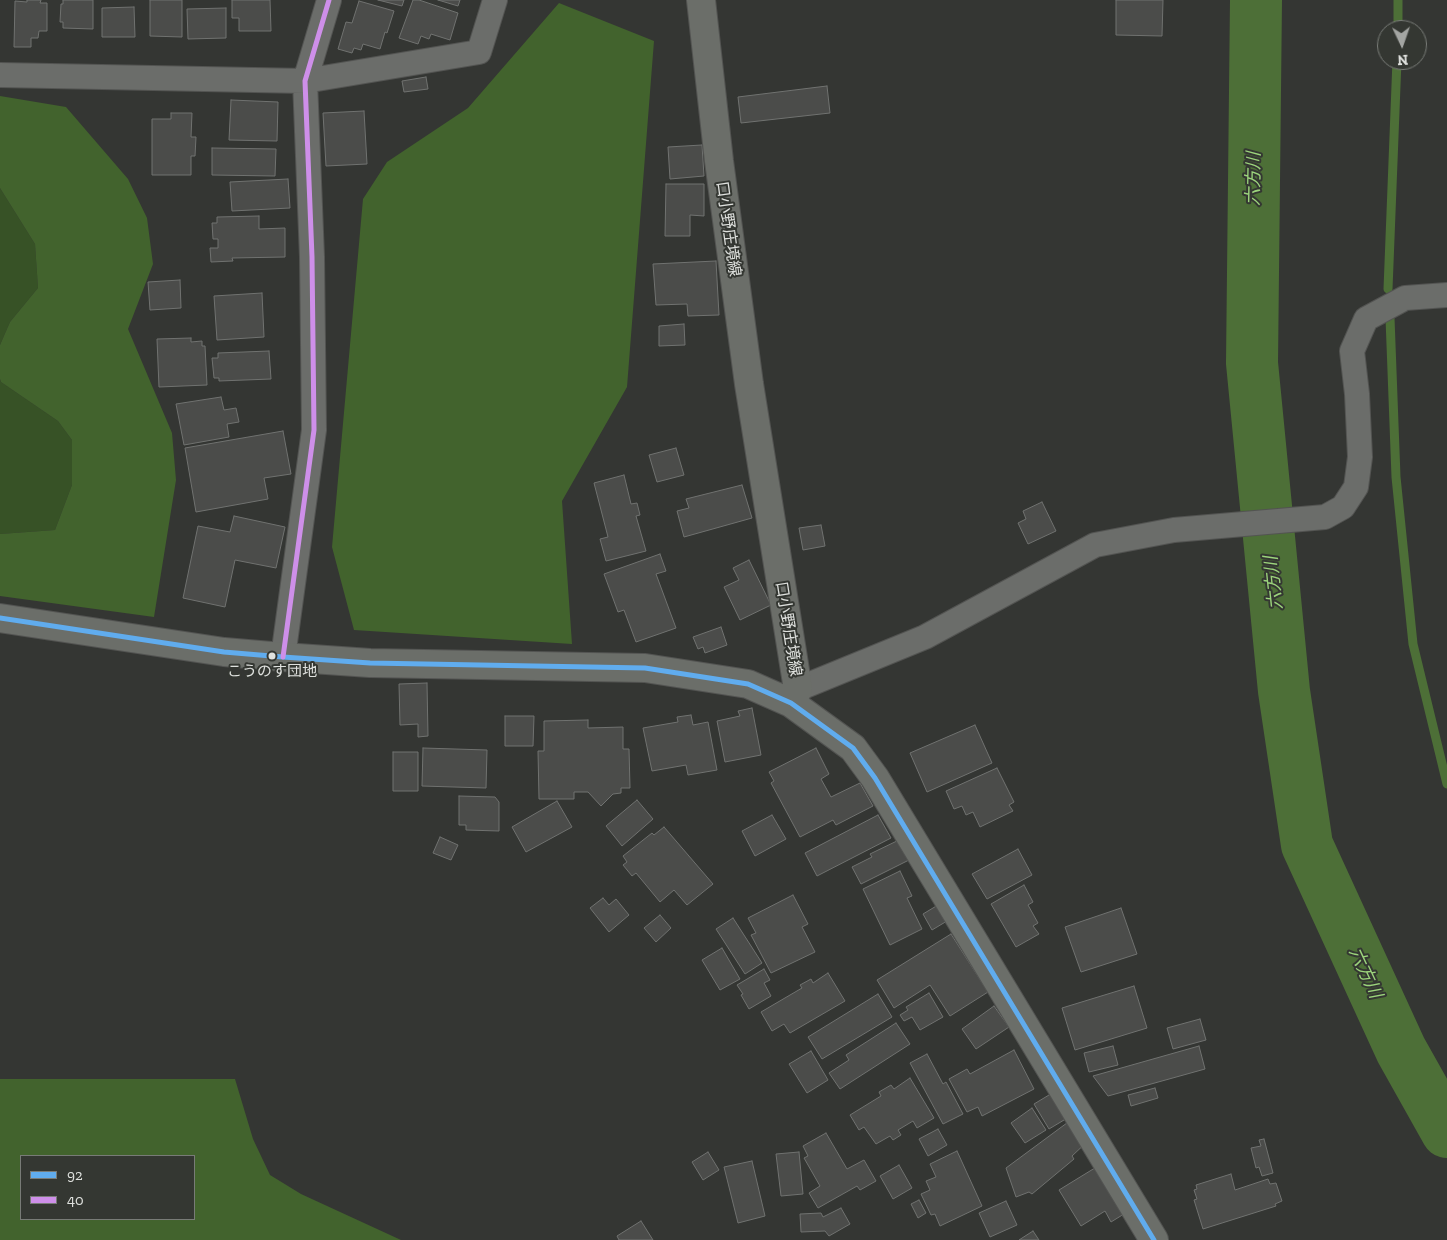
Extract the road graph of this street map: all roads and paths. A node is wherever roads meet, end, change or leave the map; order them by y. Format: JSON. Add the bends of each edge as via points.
{"nodes":[{"id":1,"x":328,"y":0,"type":"edge"},
{"id":2,"x":495,"y":0,"type":"edge"},
{"id":3,"x":701,"y":0,"type":"edge"},
{"id":4,"x":0,"y":74,"type":"edge"},
{"id":5,"x":305,"y":81,"type":"junction"},
{"id":6,"x":1447,"y":295,"type":"edge"},
{"id":7,"x":0,"y":618,"type":"edge"},
{"id":8,"x":283,"y":657,"type":"junction"},
{"id":9,"x":794,"y":696,"type":"junction"},
{"id":10,"x":1154,"y":1240,"type":"edge"}],
"edges":[{"from":1,"to":5,"type":"street"},
{"from":2,"to":5,"type":"street","via":[[479,52]]},
{"from":3,"to":9,"type":"main road","name":"口小野庄境線","via":[[719,161]]},
{"from":4,"to":5,"type":"street"},
{"from":5,"to":8,"type":"street","via":[[314,430]]},
{"from":6,"to":9,"type":"street","via":[[1405,298],[1366,319],[1352,351],[1358,394],[1360,457],[1356,487],[1343,508],[1325,517],[1174,530],[1095,546],[925,637]]},
{"from":7,"to":8,"type":"main road","name":"口小野庄境線","via":[[224,652]]},
{"from":8,"to":9,"type":"main road","name":"口小野庄境線","via":[[370,663],[645,668],[748,684]]},
{"from":9,"to":10,"type":"main road","via":[[853,748],[875,778]]}]}
